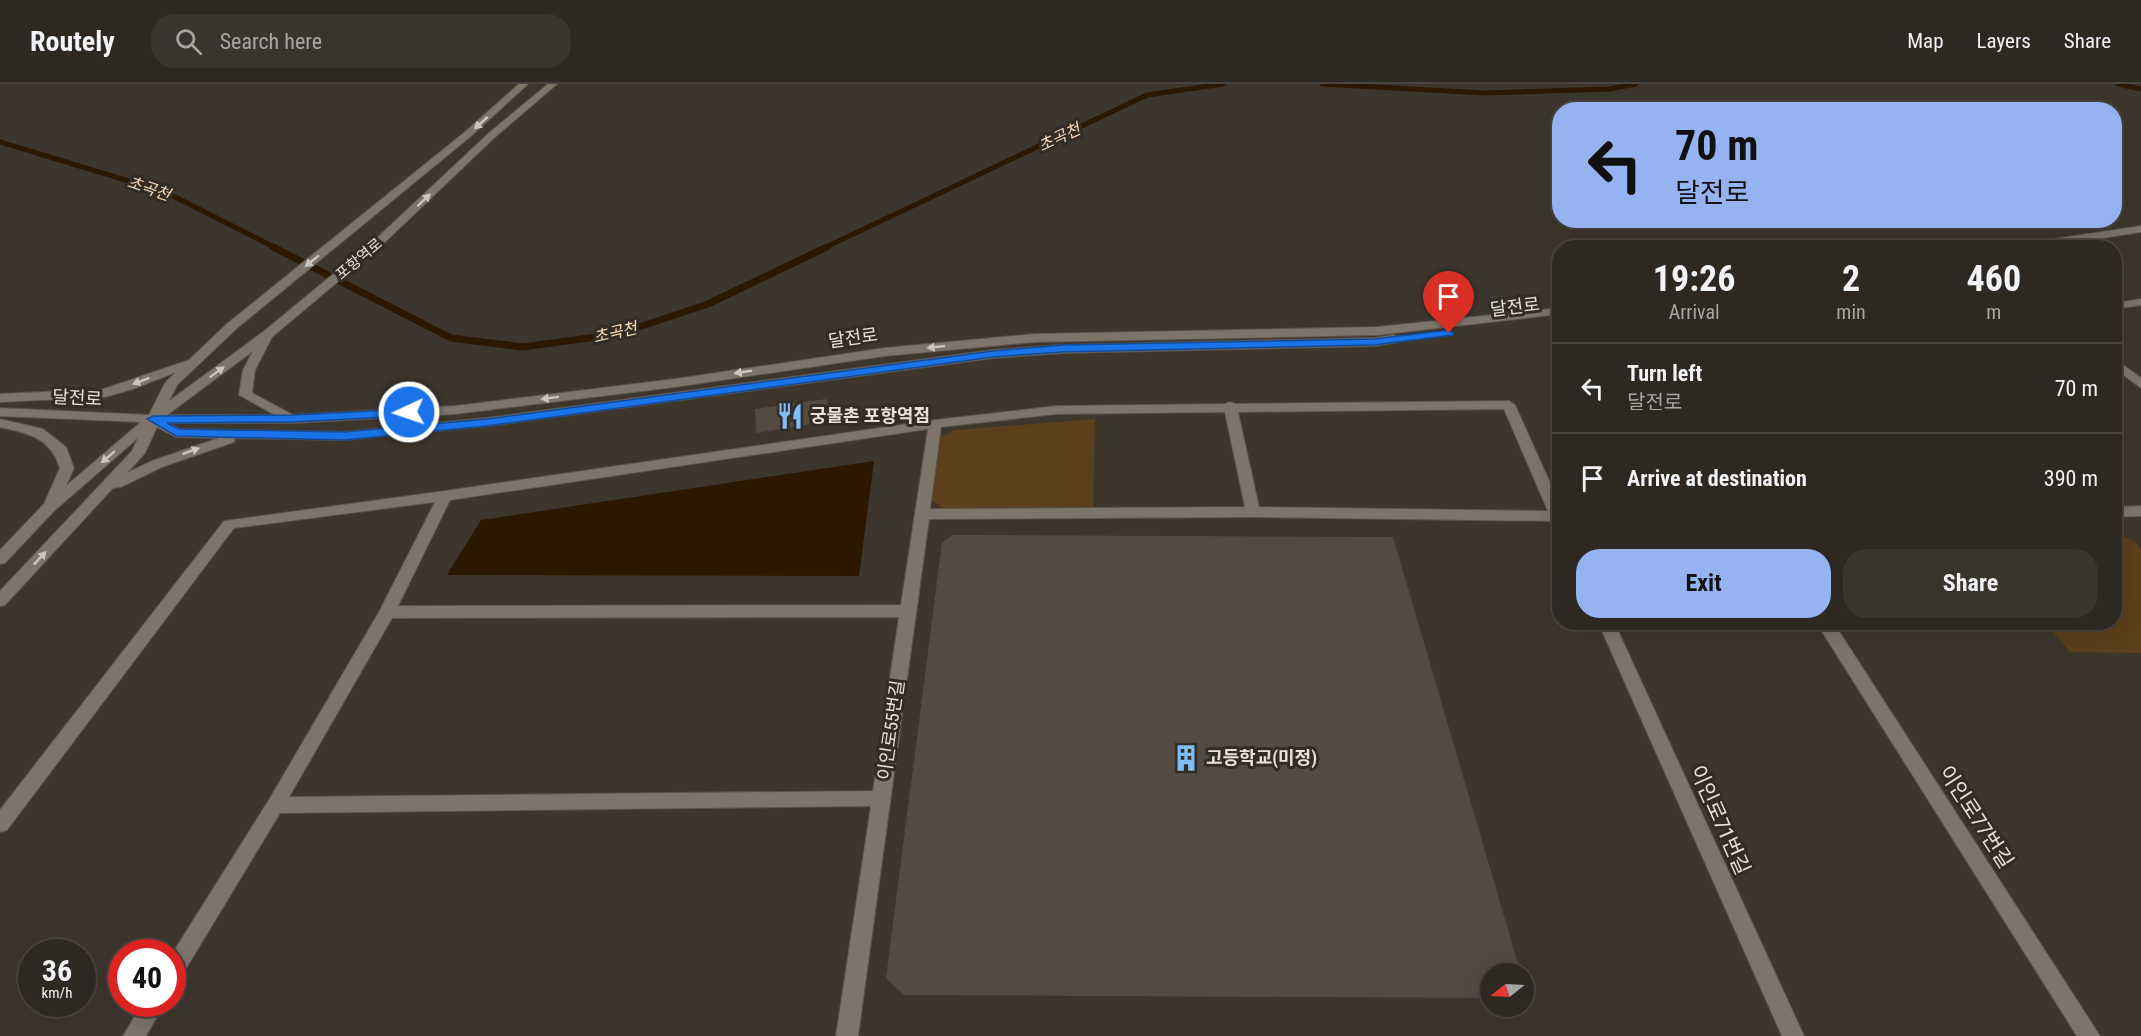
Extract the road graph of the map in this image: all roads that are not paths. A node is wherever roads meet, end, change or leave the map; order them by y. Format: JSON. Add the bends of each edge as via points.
{"nodes":[{"id":1,"x":524,"y":84,"type":"edge"},
{"id":2,"x":553,"y":84,"type":"edge"},
{"id":3,"x":2141,"y":229,"type":"edge"},
{"id":4,"x":2067,"y":240,"type":"edge"},
{"id":5,"x":2141,"y":302,"type":"edge"},
{"id":6,"x":2122,"y":305,"type":"edge"},
{"id":7,"x":1552,"y":312,"type":"edge"},
{"id":8,"x":1552,"y":321,"type":"edge"},
{"id":9,"x":267,"y":335,"type":"junction"},
{"id":10,"x":195,"y":360,"type":"junction"},
{"id":11,"x":2122,"y":369,"type":"edge"},
{"id":12,"x":2141,"y":384,"type":"edge"},
{"id":13,"x":0,"y":398,"type":"edge"},
{"id":14,"x":1230,"y":406,"type":"junction"},
{"id":15,"x":0,"y":412,"type":"edge"},
{"id":16,"x":153,"y":419,"type":"junction"},
{"id":17,"x":293,"y":419,"type":"junction"},
{"id":18,"x":0,"y":423,"type":"edge"},
{"id":19,"x":935,"y":424,"type":"junction"},
{"id":20,"x":273,"y":435,"type":"junction"},
{"id":21,"x":100,"y":494,"type":"junction"},
{"id":22,"x":445,"y":496,"type":"junction"},
{"id":23,"x":1552,"y":501,"type":"edge"},
{"id":24,"x":49,"y":508,"type":"junction"},
{"id":25,"x":2141,"y":511,"type":"edge"},
{"id":26,"x":1254,"y":512,"type":"junction"},
{"id":27,"x":2122,"y":512,"type":"edge"},
{"id":28,"x":922,"y":514,"type":"junction"},
{"id":29,"x":1552,"y":517,"type":"edge"},
{"id":30,"x":0,"y":559,"type":"edge"},
{"id":31,"x":0,"y":601,"type":"edge"},
{"id":32,"x":908,"y":611,"type":"junction"},
{"id":33,"x":387,"y":612,"type":"junction"},
{"id":34,"x":1610,"y":630,"type":"edge"},
{"id":35,"x":1829,"y":630,"type":"edge"},
{"id":36,"x":882,"y":798,"type":"junction"},
{"id":37,"x":275,"y":805,"type":"junction"},
{"id":38,"x":0,"y":824,"type":"edge"},
{"id":39,"x":186,"y":950,"type":"edge"},
{"id":40,"x":146,"y":1017,"type":"edge"},
{"id":41,"x":134,"y":1036,"type":"edge"},
{"id":42,"x":847,"y":1036,"type":"edge"},
{"id":43,"x":1793,"y":1036,"type":"edge"},
{"id":44,"x":2089,"y":1036,"type":"edge"}],
"edges":[{"from":1,"to":10,"type":"street","name":"포항역로","one_way":true},
{"from":9,"to":2,"type":"street","name":"포항역로","one_way":true,"via":[[381,240],[492,135]]},
{"from":3,"to":4,"type":"street"},
{"from":5,"to":6,"type":"street"},
{"from":7,"to":17,"type":"street","name":"달전로","one_way":true,"via":[[1377,331],[1035,338],[885,352],[455,410]]},
{"from":8,"to":20,"type":"street","name":"달전로","via":[[1374,342],[993,354],[487,422],[344,436]]},
{"from":16,"to":9,"type":"street","name":"포항역로","one_way":true},
{"from":9,"to":17,"type":"street","via":[[249,370],[245,395]]},
{"from":10,"to":13,"type":"street","one_way":true,"via":[[105,393]]},
{"from":10,"to":16,"type":"street","name":"포항역로","via":[[171,382]]},
{"from":11,"to":12,"type":"street"},
{"from":14,"to":19,"type":"street","via":[[1057,410]]},
{"from":14,"to":23,"type":"street","via":[[1509,405]]},
{"from":14,"to":26,"type":"street"},
{"from":15,"to":16,"type":"street","name":"달전로"},
{"from":16,"to":17,"type":"street","name":"달전로"},
{"from":16,"to":20,"type":"street","name":"달전로","via":[[176,433]]},
{"from":16,"to":21,"type":"street","name":"포항역로","via":[[138,453]]},
{"from":16,"to":24,"type":"street","name":"포항역로","one_way":true},
{"from":18,"to":24,"type":"street","via":[[38,432],[61,450],[67,468]]},
{"from":19,"to":22,"type":"street"},
{"from":19,"to":28,"type":"street","name":"이인로55번길"},
{"from":21,"to":20,"type":"street","one_way":true,"via":[[129,476],[225,439]]},
{"from":31,"to":21,"type":"street","name":"포항역로","one_way":true},
{"from":22,"to":33,"type":"street"},
{"from":22,"to":38,"type":"street","via":[[229,524]]},
{"from":24,"to":30,"type":"street","name":"포항역로"},
{"from":25,"to":27,"type":"street"},
{"from":26,"to":28,"type":"street"},
{"from":26,"to":29,"type":"street"},
{"from":28,"to":32,"type":"street","name":"이인로55번길"},
{"from":32,"to":33,"type":"street"},
{"from":32,"to":36,"type":"street","name":"이인로55번길"},
{"from":33,"to":37,"type":"street"},
{"from":34,"to":43,"type":"street","name":"이인로71번길"},
{"from":35,"to":44,"type":"street","name":"이인로77번길"},
{"from":36,"to":37,"type":"street"},
{"from":36,"to":42,"type":"street","name":"이인로55번길"},
{"from":37,"to":39,"type":"street"},
{"from":40,"to":41,"type":"street"}]}
